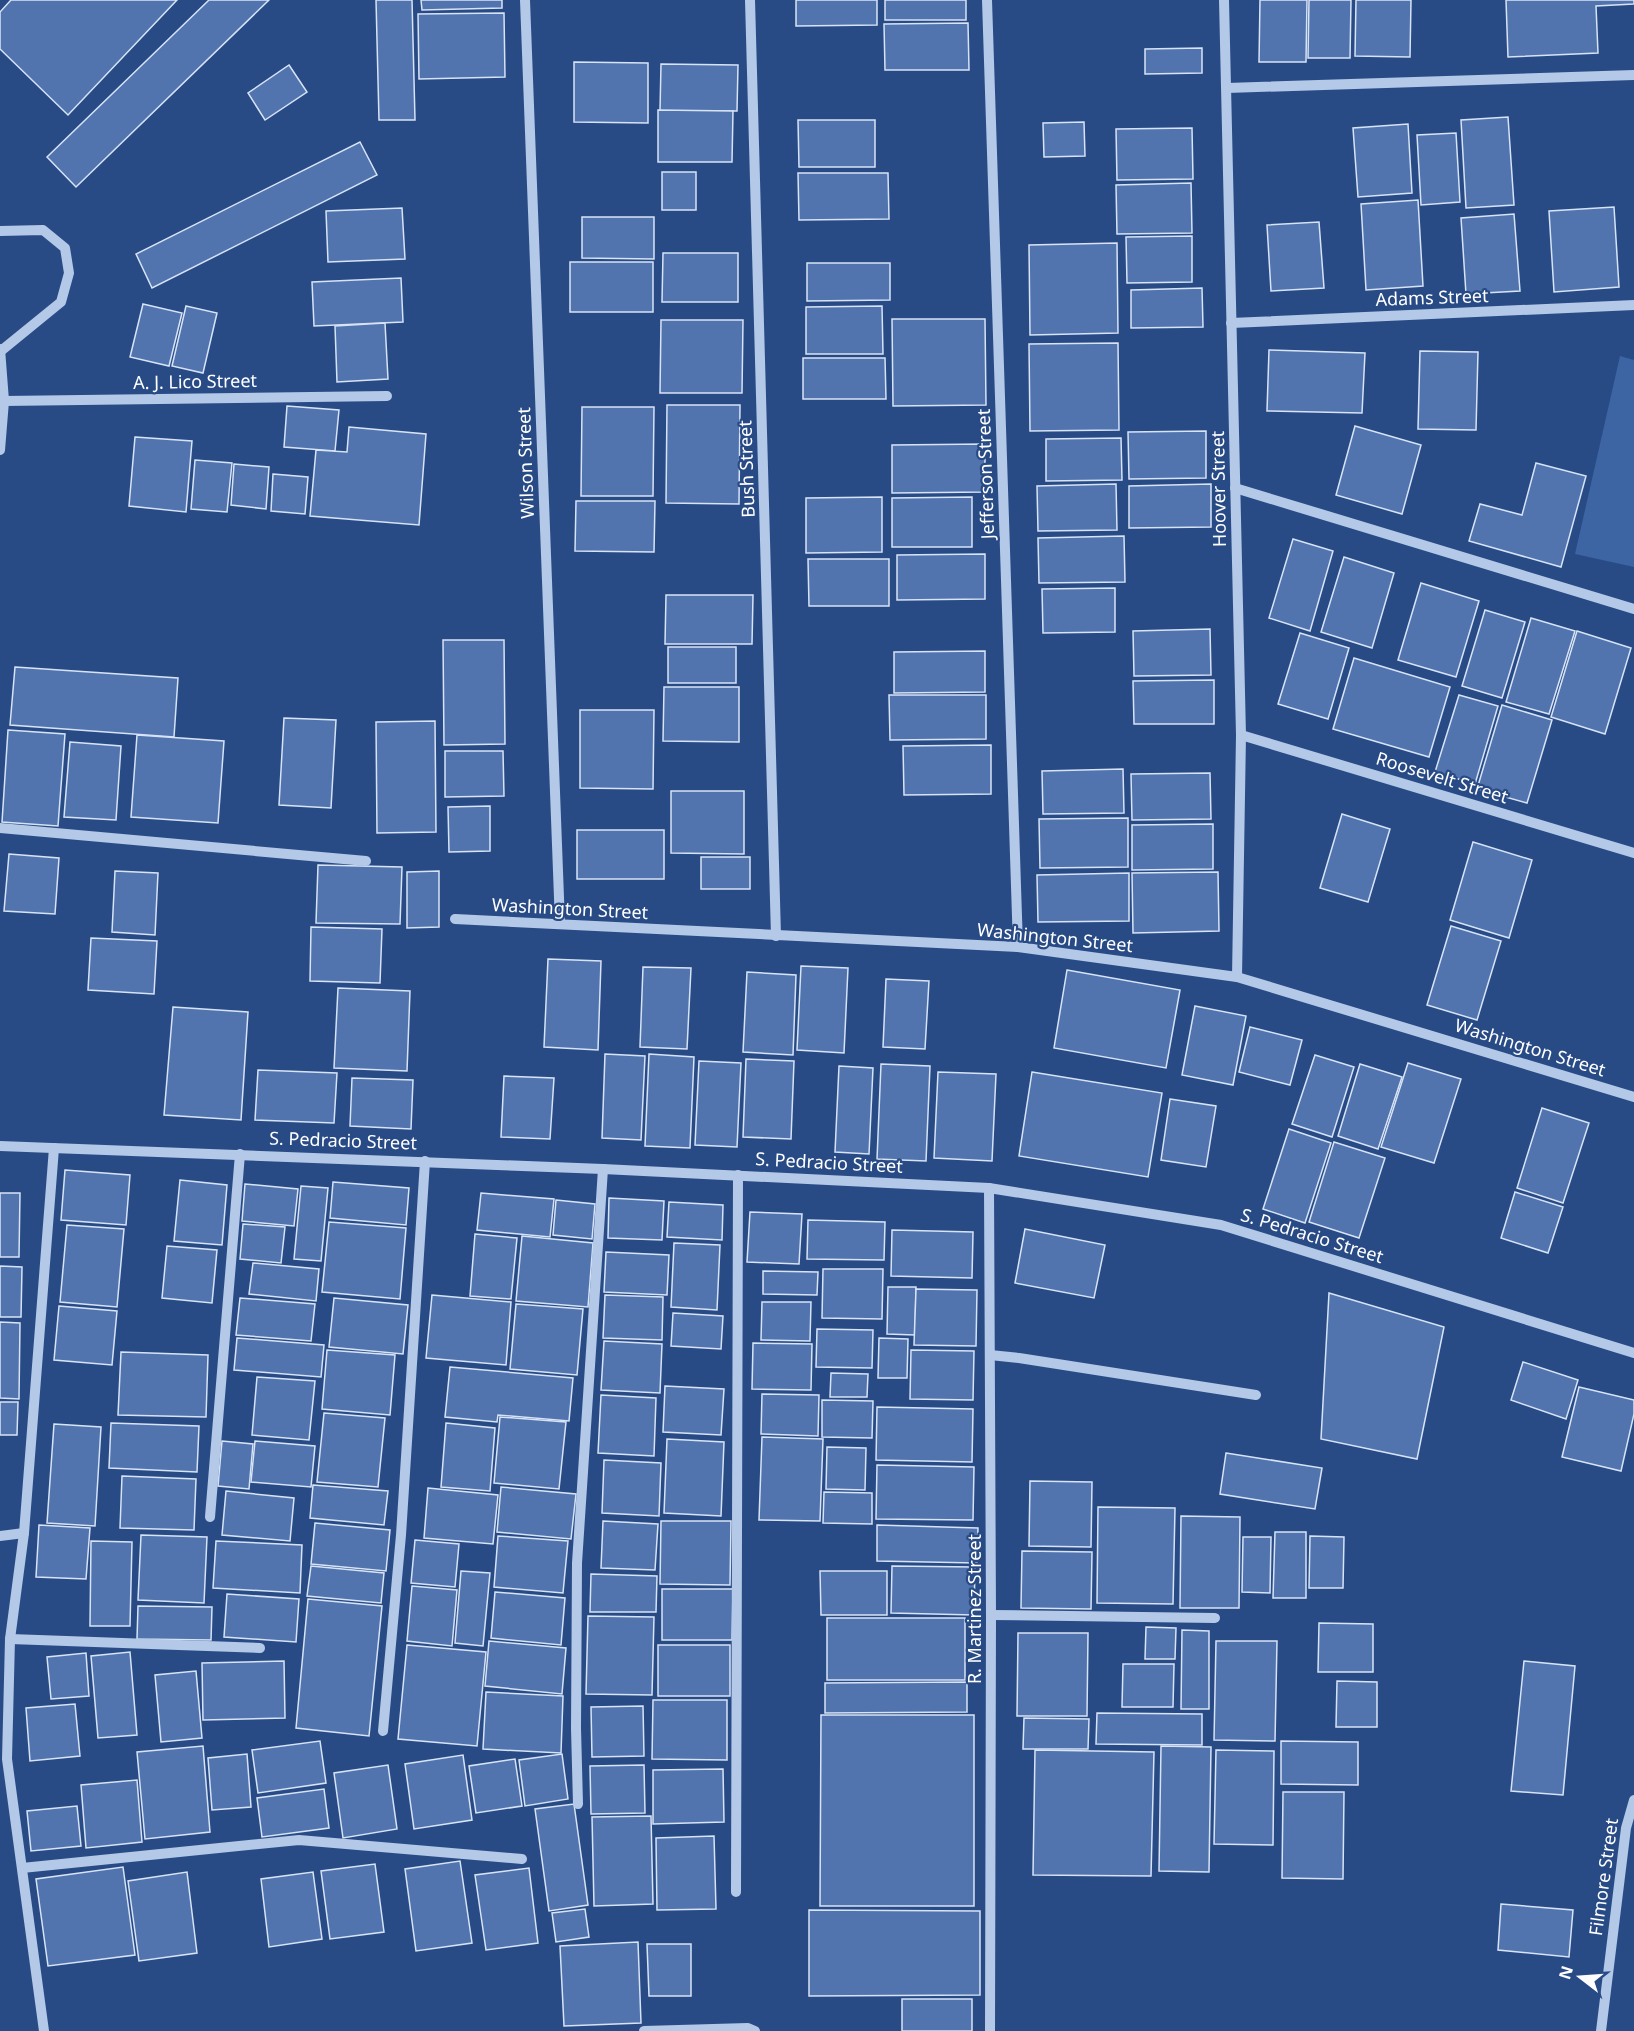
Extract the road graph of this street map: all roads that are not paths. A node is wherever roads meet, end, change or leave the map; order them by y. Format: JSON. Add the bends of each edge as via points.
{"nodes":[{"id":1,"x":525,"y":0,"type":"edge"},
{"id":2,"x":750,"y":0,"type":"edge"},
{"id":3,"x":987,"y":0,"type":"edge"},
{"id":4,"x":1224,"y":0,"type":"edge"},
{"id":5,"x":1634,"y":75,"type":"edge"},
{"id":6,"x":1227,"y":88,"type":"junction"},
{"id":7,"x":0,"y":231,"type":"edge"},
{"id":8,"x":1634,"y":305,"type":"edge"},
{"id":9,"x":1231,"y":323,"type":"junction"},
{"id":10,"x":0,"y":350,"type":"edge"},
{"id":11,"x":387,"y":396,"type":"dead end"},
{"id":12,"x":4,"y":400,"type":"junction"},
{"id":13,"x":0,"y":450,"type":"edge"},
{"id":14,"x":1235,"y":488,"type":"junction"},
{"id":15,"x":1634,"y":609,"type":"edge"},
{"id":16,"x":1242,"y":735,"type":"junction"},
{"id":17,"x":0,"y":828,"type":"edge"},
{"id":18,"x":1634,"y":853,"type":"edge"},
{"id":19,"x":366,"y":861,"type":"dead end"},
{"id":20,"x":455,"y":919,"type":"dead end"},
{"id":21,"x":560,"y":924,"type":"junction"},
{"id":22,"x":777,"y":936,"type":"junction"},
{"id":23,"x":1018,"y":947,"type":"junction"},
{"id":24,"x":1237,"y":977,"type":"junction"},
{"id":25,"x":1634,"y":1097,"type":"edge"},
{"id":26,"x":0,"y":1146,"type":"edge"},
{"id":27,"x":54,"y":1148,"type":"junction"},
{"id":28,"x":240,"y":1154,"type":"junction"},
{"id":29,"x":425,"y":1161,"type":"junction"},
{"id":30,"x":603,"y":1169,"type":"junction"},
{"id":31,"x":738,"y":1175,"type":"junction"},
{"id":32,"x":989,"y":1188,"type":"junction"},
{"id":33,"x":1634,"y":1353,"type":"edge"},
{"id":34,"x":990,"y":1355,"type":"junction"},
{"id":35,"x":1256,"y":1395,"type":"dead end"},
{"id":36,"x":210,"y":1516,"type":"dead end"},
{"id":37,"x":24,"y":1533,"type":"junction"},
{"id":38,"x":0,"y":1536,"type":"edge"},
{"id":39,"x":991,"y":1615,"type":"junction"},
{"id":40,"x":1215,"y":1618,"type":"dead end"},
{"id":41,"x":10,"y":1639,"type":"junction"},
{"id":42,"x":260,"y":1648,"type":"dead end"},
{"id":43,"x":383,"y":1731,"type":"dead end"},
{"id":44,"x":1634,"y":1800,"type":"edge"},
{"id":45,"x":578,"y":1804,"type":"dead end"},
{"id":46,"x":522,"y":1859,"type":"dead end"},
{"id":47,"x":22,"y":1868,"type":"junction"},
{"id":48,"x":736,"y":1892,"type":"dead end"},
{"id":49,"x":44,"y":2031,"type":"edge"},
{"id":50,"x":644,"y":2031,"type":"edge"},
{"id":51,"x":755,"y":2031,"type":"edge"},
{"id":52,"x":990,"y":2031,"type":"edge"},
{"id":53,"x":1601,"y":2031,"type":"edge"}],
"edges":[{"from":1,"to":21,"type":"street","name":"Wilson Street"},
{"from":2,"to":22,"type":"street","name":"Bush Street"},
{"from":3,"to":23,"type":"street","name":"Jefferson Street"},
{"from":4,"to":6,"type":"street","name":"Hoover Street"},
{"from":5,"to":6,"type":"street"},
{"from":6,"to":9,"type":"street","name":"Hoover Street"},
{"from":7,"to":10,"type":"street","via":[[43,230],[65,248],[69,273],[61,302]]},
{"from":8,"to":9,"type":"street","name":"Adams Street"},
{"from":9,"to":14,"type":"street","name":"Hoover Street"},
{"from":10,"to":12,"type":"street"},
{"from":11,"to":12,"type":"street","name":"A. J. Lico Street"},
{"from":12,"to":13,"type":"street"},
{"from":14,"to":15,"type":"street"},
{"from":14,"to":16,"type":"street","name":"Hoover Street"},
{"from":16,"to":18,"type":"street","name":"Roosevelt Street"},
{"from":16,"to":24,"type":"street","name":"Hoover Street"},
{"from":17,"to":19,"type":"street"},
{"from":20,"to":21,"type":"street","name":"Washington Street"},
{"from":21,"to":22,"type":"street","name":"Washington Street"},
{"from":22,"to":23,"type":"street","name":"Washington Street"},
{"from":23,"to":24,"type":"street","name":"Washington Street"},
{"from":24,"to":25,"type":"street","name":"Washington Street"},
{"from":26,"to":27,"type":"street","name":"S. Pedracio Street"},
{"from":27,"to":28,"type":"street","name":"S. Pedracio Street"},
{"from":27,"to":37,"type":"street"},
{"from":28,"to":29,"type":"street","name":"S. Pedracio Street"},
{"from":28,"to":36,"type":"street"},
{"from":29,"to":30,"type":"street","name":"S. Pedracio Street"},
{"from":29,"to":43,"type":"street","via":[[401,1534]]},
{"from":30,"to":31,"type":"street","name":"S. Pedracio Street"},
{"from":30,"to":45,"type":"street","via":[[577,1563]]},
{"from":31,"to":32,"type":"street","name":"S. Pedracio Street"},
{"from":31,"to":48,"type":"street"},
{"from":32,"to":33,"type":"street","name":"S. Pedracio Street","via":[[1221,1225]]},
{"from":32,"to":34,"type":"street","name":"R. Martinez Street"},
{"from":34,"to":35,"type":"street"},
{"from":34,"to":39,"type":"street","name":"R. Martinez Street"},
{"from":37,"to":38,"type":"street"},
{"from":37,"to":41,"type":"street"},
{"from":39,"to":40,"type":"street"},
{"from":39,"to":52,"type":"street","name":"R. Martinez Street"},
{"from":41,"to":42,"type":"street"},
{"from":41,"to":47,"type":"street","via":[[7,1759]]},
{"from":44,"to":53,"type":"street","name":"Filmore Street","via":[[1626,1828]]},
{"from":46,"to":47,"type":"street","via":[[299,1840]]},
{"from":47,"to":49,"type":"street"},
{"from":50,"to":51,"type":"street"}]}
